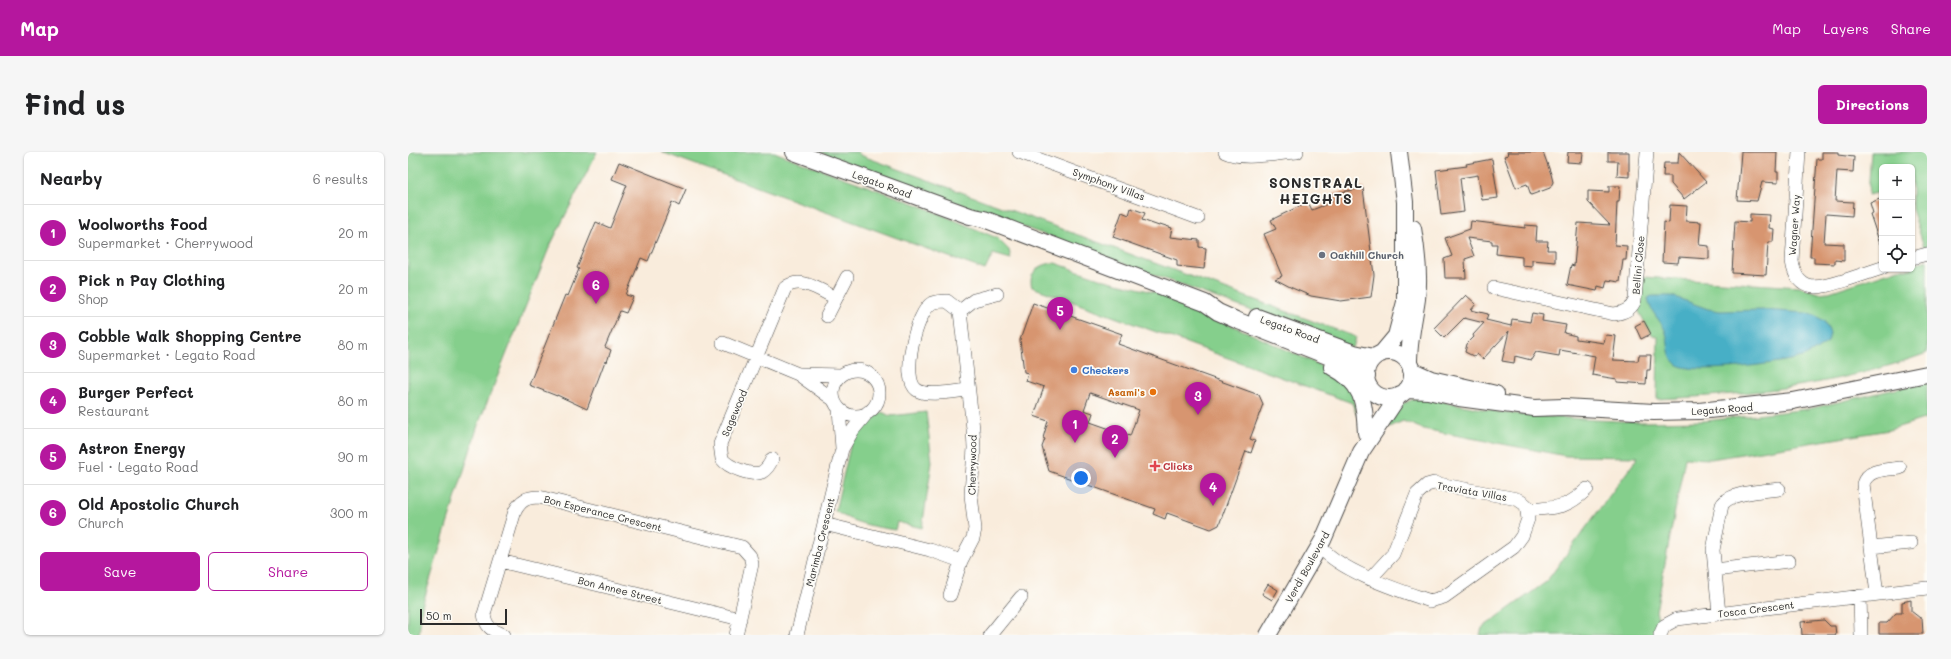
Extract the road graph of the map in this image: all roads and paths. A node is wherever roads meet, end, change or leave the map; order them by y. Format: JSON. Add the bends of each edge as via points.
{"nodes":[{"id":1,"x":794,"y":152,"type":"edge"},
{"id":2,"x":1019,"y":152,"type":"edge"},
{"id":3,"x":1225,"y":152,"type":"edge"},
{"id":4,"x":1297,"y":152,"type":"edge"},
{"id":5,"x":1399,"y":152,"type":"edge"},
{"id":6,"x":1647,"y":152,"type":"edge"},
{"id":7,"x":1799,"y":152,"type":"edge"},
{"id":8,"x":1406,"y":202,"type":"junction"},
{"id":9,"x":1198,"y":218,"type":"dead end"},
{"id":10,"x":1927,"y":254,"type":"edge"},
{"id":11,"x":1915,"y":257,"type":"edge"},
{"id":12,"x":1879,"y":269,"type":"edge"},
{"id":13,"x":847,"y":277,"type":"dead end"},
{"id":14,"x":1494,"y":288,"type":"dead end"},
{"id":15,"x":997,"y":294,"type":"dead end"},
{"id":16,"x":836,"y":298,"type":"junction"},
{"id":17,"x":1205,"y":303,"type":"junction"},
{"id":18,"x":960,"y":311,"type":"junction"},
{"id":19,"x":827,"y":316,"type":"dead end"},
{"id":20,"x":1287,"y":341,"type":"junction"},
{"id":21,"x":723,"y":343,"type":"dead end"},
{"id":22,"x":758,"y":356,"type":"junction"},
{"id":23,"x":1378,"y":356,"type":"junction"},
{"id":24,"x":1927,"y":364,"type":"edge"},
{"id":25,"x":1410,"y":366,"type":"junction"},
{"id":26,"x":798,"y":374,"type":"junction"},
{"id":27,"x":1927,"y":374,"type":"edge"},
{"id":28,"x":840,"y":375,"type":"junction"},
{"id":29,"x":1366,"y":376,"type":"junction"},
{"id":30,"x":1878,"y":383,"type":"junction"},
{"id":31,"x":968,"y":390,"type":"junction"},
{"id":32,"x":1373,"y":390,"type":"junction"},
{"id":33,"x":1403,"y":392,"type":"junction"},
{"id":34,"x":836,"y":405,"type":"junction"},
{"id":35,"x":1564,"y":407,"type":"junction"},
{"id":36,"x":868,"y":412,"type":"junction"},
{"id":37,"x":1366,"y":433,"type":"junction"},
{"id":38,"x":842,"y":449,"type":"junction"},
{"id":39,"x":1361,"y":452,"type":"junction"},
{"id":40,"x":772,"y":459,"type":"dead end"},
{"id":41,"x":1900,"y":468,"type":"dead end"},
{"id":42,"x":1587,"y":489,"type":"dead end"},
{"id":43,"x":1779,"y":489,"type":"dead end"},
{"id":44,"x":1528,"y":510,"type":"junction"},
{"id":45,"x":824,"y":524,"type":"junction"},
{"id":46,"x":1911,"y":543,"type":"dead end"},
{"id":47,"x":1871,"y":547,"type":"junction"},
{"id":48,"x":1320,"y":554,"type":"junction"},
{"id":49,"x":500,"y":561,"type":"junction"},
{"id":50,"x":960,"y":561,"type":"junction"},
{"id":51,"x":1789,"y":561,"type":"dead end"},
{"id":52,"x":1715,"y":570,"type":"junction"},
{"id":53,"x":1370,"y":579,"type":"junction"},
{"id":54,"x":1927,"y":588,"type":"edge"},
{"id":55,"x":1877,"y":594,"type":"junction"},
{"id":56,"x":950,"y":595,"type":"dead end"},
{"id":57,"x":1860,"y":596,"type":"junction"},
{"id":58,"x":1021,"y":597,"type":"dead end"},
{"id":59,"x":1719,"y":614,"type":"junction"},
{"id":60,"x":740,"y":618,"type":"junction"},
{"id":61,"x":504,"y":635,"type":"edge"},
{"id":62,"x":736,"y":635,"type":"edge"},
{"id":63,"x":798,"y":635,"type":"edge"},
{"id":64,"x":990,"y":635,"type":"edge"},
{"id":65,"x":1268,"y":635,"type":"edge"},
{"id":66,"x":1660,"y":635,"type":"edge"},
{"id":67,"x":1860,"y":635,"type":"edge"}],
"edges":[{"from":1,"to":17,"type":"street","name":"Legato Road","via":[[990,221]]},
{"from":2,"to":9,"type":"street","name":"Symphony Villas"},
{"from":3,"to":4,"type":"street","via":[[1249,156]]},
{"from":5,"to":8,"type":"street"},
{"from":6,"to":14,"type":"street","name":"Bellini Close","via":[[1635,300],[1631,307],[1614,314]]},
{"from":7,"to":12,"type":"street","name":"Wagner Way","via":[[1792,261],[1796,277],[1805,285],[1820,287]]},
{"from":8,"to":23,"type":"street","via":[[1405,302],[1396,336]]},
{"from":8,"to":25,"type":"street","via":[[1413,228],[1418,277],[1417,299],[1408,349]]},
{"from":10,"to":11,"type":"street"},
{"from":13,"to":16,"type":"street"},
{"from":15,"to":18,"type":"street","via":[[974,300]]},
{"from":16,"to":19,"type":"street"},
{"from":16,"to":22,"type":"street","name":"Sagewood","via":[[802,282],[789,285],[785,288]]},
{"from":17,"to":20,"type":"street","name":"Legato Road"},
{"from":17,"to":23,"type":"street","name":"Legato Road","via":[[1223,305],[1354,352]]},
{"from":18,"to":31,"type":"street","name":"Cherrywood"},
{"from":18,"to":31,"type":"street","via":[[948,301],[928,306],[911,347],[911,378],[912,386],[924,393]]},
{"from":20,"to":29,"type":"street","name":"Legato Road","via":[[1350,365]]},
{"from":20,"to":37,"type":"street","via":[[1345,373],[1354,382],[1364,408]]},
{"from":21,"to":22,"type":"street"},
{"from":22,"to":26,"type":"street"},
{"from":22,"to":40,"type":"street","name":"Sagewood","via":[[720,444],[720,454],[724,462],[732,468],[753,473],[765,470]]},
{"from":23,"to":25,"type":"street","via":[[1395,352],[1405,358]]},
{"from":23,"to":29,"type":"street","via":[[1370,363]]},
{"from":24,"to":30,"type":"street","name":"Legato Road"},
{"from":25,"to":33,"type":"street","via":[[1412,379]]},
{"from":25,"to":35,"type":"street","name":"Legato Road","via":[[1431,379]]},
{"from":26,"to":28,"type":"street"},
{"from":26,"to":34,"type":"street"},
{"from":27,"to":30,"type":"street","name":"Legato Road"},
{"from":28,"to":34,"type":"street","via":[[834,384]]},
{"from":28,"to":36,"type":"street","via":[[860,370],[872,376],[879,388],[879,395],[877,402]]},
{"from":29,"to":32,"type":"street"},
{"from":30,"to":35,"type":"street","name":"Legato Road","via":[[1793,401],[1715,410],[1654,412]]},
{"from":31,"to":50,"type":"street","name":"Cherrywood","via":[[974,448],[971,495],[975,529],[973,538]]},
{"from":32,"to":33,"type":"street","via":[[1381,396],[1388,397]]},
{"from":32,"to":37,"type":"street","name":"Verdi Boulevard","via":[[1372,410]]},
{"from":33,"to":35,"type":"street","name":"Legato Road","via":[[1428,391],[1534,408]]},
{"from":33,"to":39,"type":"street","name":"Verdi Boulevard"},
{"from":34,"to":36,"type":"street","via":[[850,415],[863,415]]},
{"from":34,"to":38,"type":"street","name":"Marimba Crescent"},
{"from":36,"to":38,"type":"street","name":"Marimba Crescent"},
{"from":37,"to":39,"type":"street","name":"Verdi Boulevard"},
{"from":38,"to":45,"type":"street","name":"Marimba Crescent"},
{"from":39,"to":48,"type":"street","name":"Verdi Boulevard"},
{"from":41,"to":47,"type":"street","via":[[1872,472],[1865,479]]},
{"from":42,"to":44,"type":"street","via":[[1574,502],[1566,505]]},
{"from":43,"to":52,"type":"street","via":[[1725,499],[1714,544]]},
{"from":44,"to":53,"type":"street","via":[[1526,526],[1514,547],[1444,597],[1430,601]]},
{"from":44,"to":53,"type":"street","name":"Traviata Villas","via":[[1517,499],[1434,483],[1427,485],[1417,494],[1393,554]]},
{"from":45,"to":50,"type":"street","via":[[930,550]]},
{"from":45,"to":63,"type":"street","name":"Marimba Crescent"},
{"from":46,"to":47,"type":"street"},
{"from":47,"to":55,"type":"street"},
{"from":48,"to":53,"type":"street"},
{"from":48,"to":65,"type":"street","name":"Verdi Boulevard"},
{"from":49,"to":60,"type":"street","name":"Bon Annee Street"},
{"from":49,"to":60,"type":"street","name":"Bon Esperance Crescent","via":[[519,504],[531,497],[554,501],[742,547],[750,556],[752,564]]},
{"from":49,"to":61,"type":"street","name":"Bon Esperance Crescent","via":[[484,614],[485,623],[490,629]]},
{"from":50,"to":56,"type":"street","name":"Cherrywood"},
{"from":51,"to":52,"type":"street"},
{"from":52,"to":59,"type":"street"},
{"from":54,"to":55,"type":"street","name":"Tosca Crescent"},
{"from":55,"to":57,"type":"street","name":"Tosca Crescent"},
{"from":57,"to":59,"type":"street","name":"Tosca Crescent"},
{"from":57,"to":67,"type":"street"},
{"from":58,"to":64,"type":"street"},
{"from":59,"to":66,"type":"street","name":"Tosca Crescent","via":[[1673,620],[1664,626]]},
{"from":60,"to":62,"type":"street","name":"Bon Esperance Crescent"}]}
